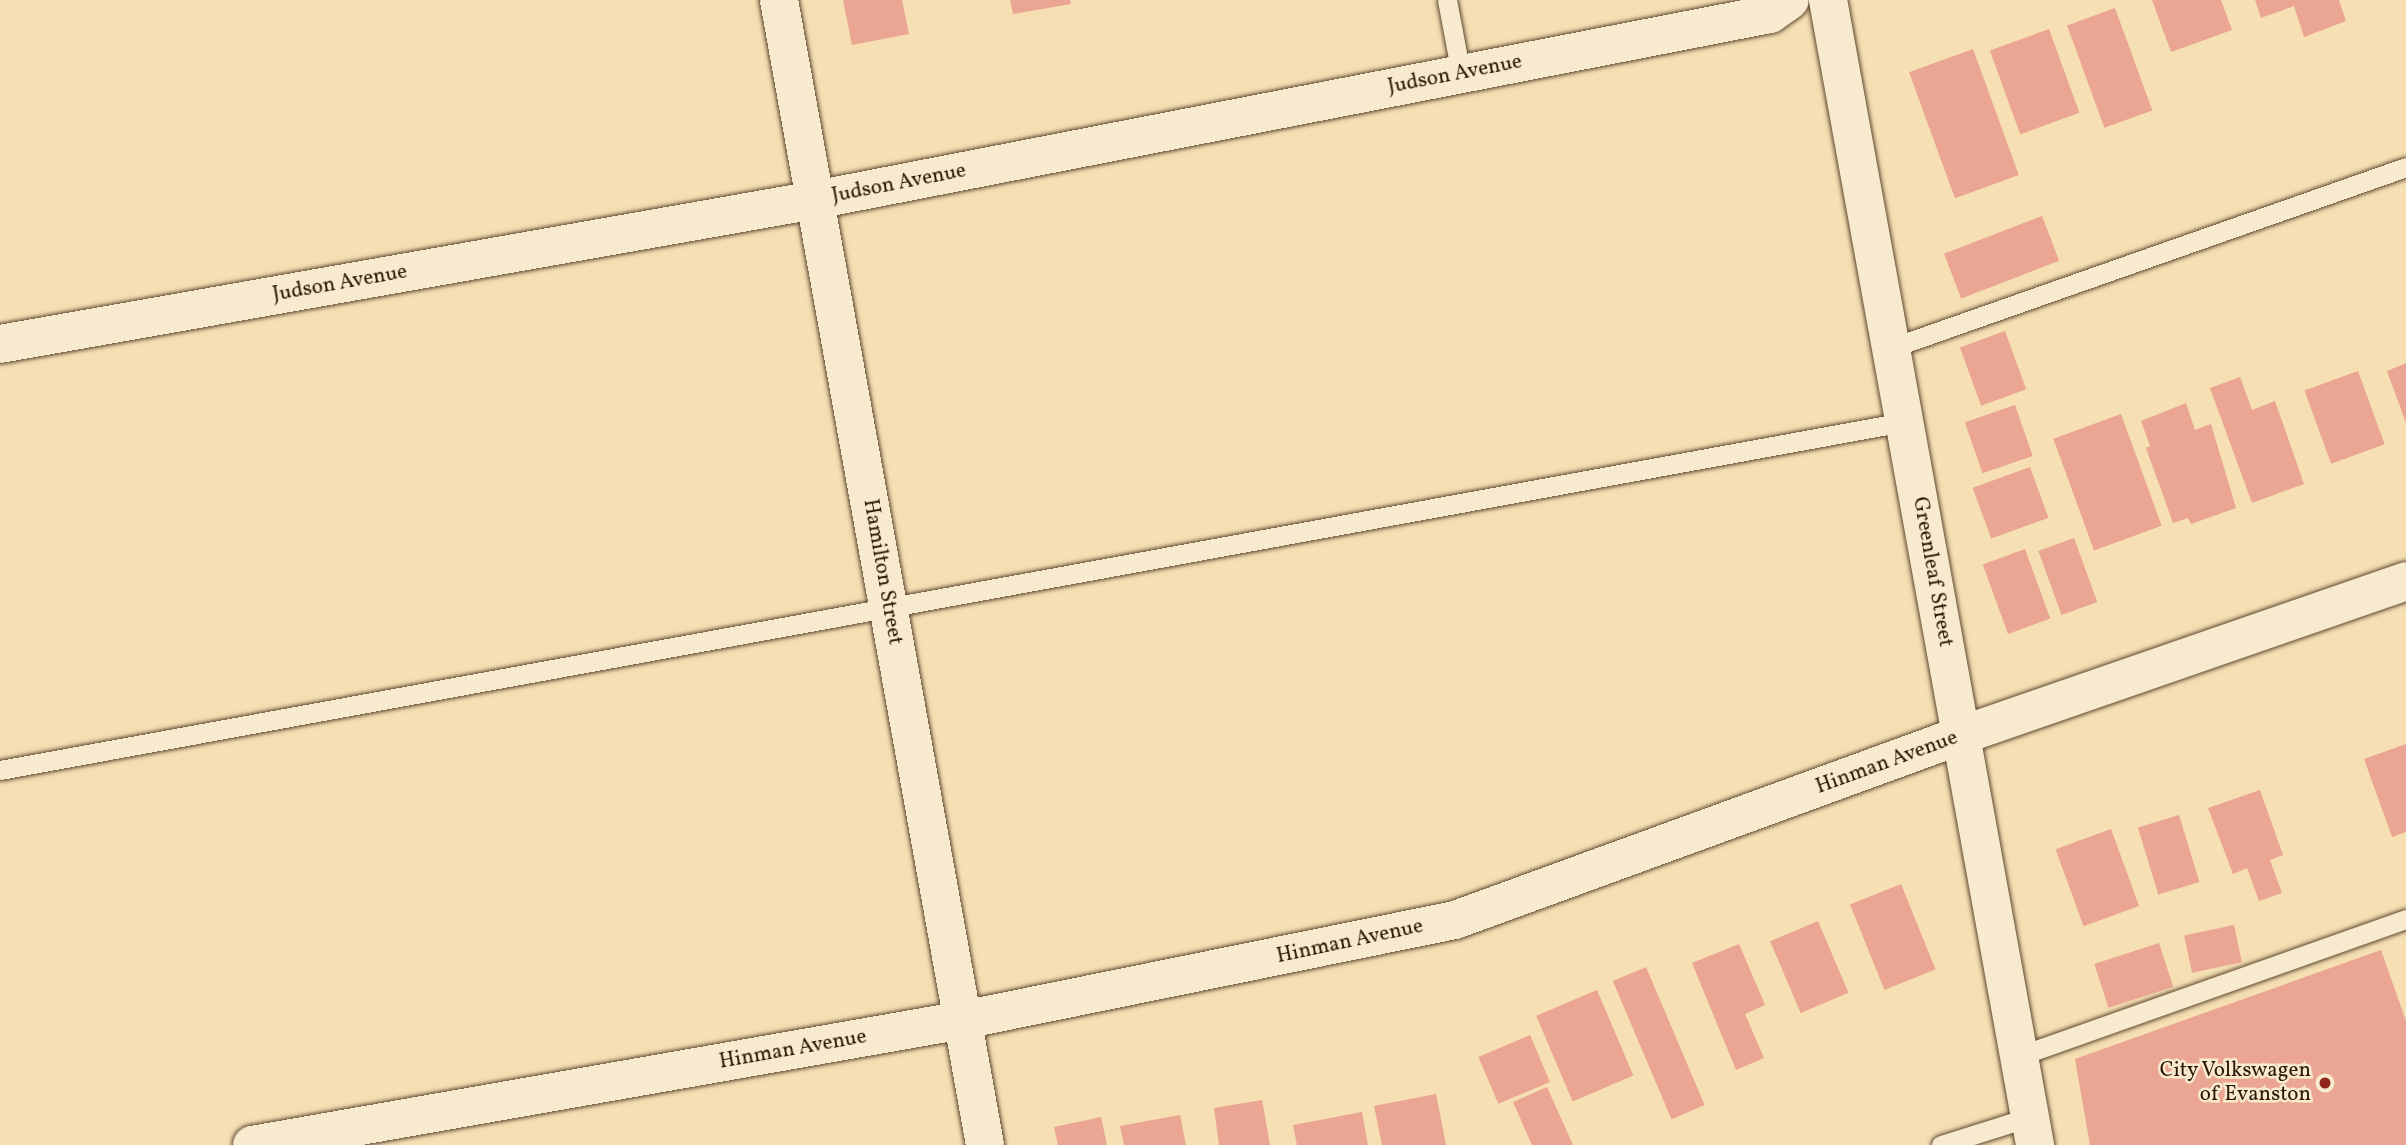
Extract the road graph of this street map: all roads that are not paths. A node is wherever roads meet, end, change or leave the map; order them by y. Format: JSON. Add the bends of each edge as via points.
{"nodes":[{"id":1,"x":779,"y":0,"type":"edge"},
{"id":2,"x":1447,"y":0,"type":"edge"},
{"id":3,"x":1790,"y":0,"type":"edge"},
{"id":4,"x":1828,"y":0,"type":"edge"},
{"id":5,"x":1461,"y":74,"type":"junction"},
{"id":6,"x":2406,"y":167,"type":"edge"},
{"id":7,"x":815,"y":200,"type":"junction"},
{"id":8,"x":0,"y":344,"type":"edge"},
{"id":9,"x":1891,"y":348,"type":"junction"},
{"id":10,"x":1905,"y":422,"type":"junction"},
{"id":11,"x":2406,"y":582,"type":"edge"},
{"id":12,"x":888,"y":604,"type":"junction"},
{"id":13,"x":1962,"y":735,"type":"junction"},
{"id":14,"x":0,"y":770,"type":"edge"},
{"id":15,"x":2406,"y":919,"type":"edge"},
{"id":16,"x":963,"y":1020,"type":"junction"},
{"id":17,"x":2019,"y":1056,"type":"junction"},
{"id":18,"x":2032,"y":1131,"type":"edge"},
{"id":19,"x":252,"y":1145,"type":"edge"},
{"id":20,"x":985,"y":1145,"type":"edge"},
{"id":21,"x":1941,"y":1145,"type":"edge"}],
"edges":[{"from":1,"to":7,"type":"street","name":"Hamilton Street"},
{"from":2,"to":5,"type":"lane"},
{"from":3,"to":5,"type":"street","name":"Judson Avenue","via":[[1770,14]]},
{"from":4,"to":9,"type":"street","name":"Greenleaf Street"},
{"from":5,"to":7,"type":"street","name":"Judson Avenue"},
{"from":6,"to":9,"type":"lane"},
{"from":7,"to":8,"type":"street","name":"Judson Avenue"},
{"from":7,"to":12,"type":"street","name":"Hamilton Street"},
{"from":9,"to":10,"type":"street","name":"Greenleaf Street"},
{"from":10,"to":12,"type":"lane"},
{"from":10,"to":13,"type":"street","name":"Greenleaf Street"},
{"from":11,"to":13,"type":"street","name":"Hinman Avenue"},
{"from":12,"to":14,"type":"lane"},
{"from":12,"to":16,"type":"street","name":"Hamilton Street"},
{"from":13,"to":16,"type":"street","name":"Hinman Avenue","via":[[1455,920]]},
{"from":13,"to":17,"type":"street","name":"Greenleaf Street"},
{"from":15,"to":17,"type":"lane"},
{"from":16,"to":19,"type":"street","name":"Hinman Avenue"},
{"from":16,"to":20,"type":"street","name":"Hamilton Street"},
{"from":17,"to":18,"type":"street","name":"Greenleaf Street"},
{"from":18,"to":21,"type":"lane"}]}
